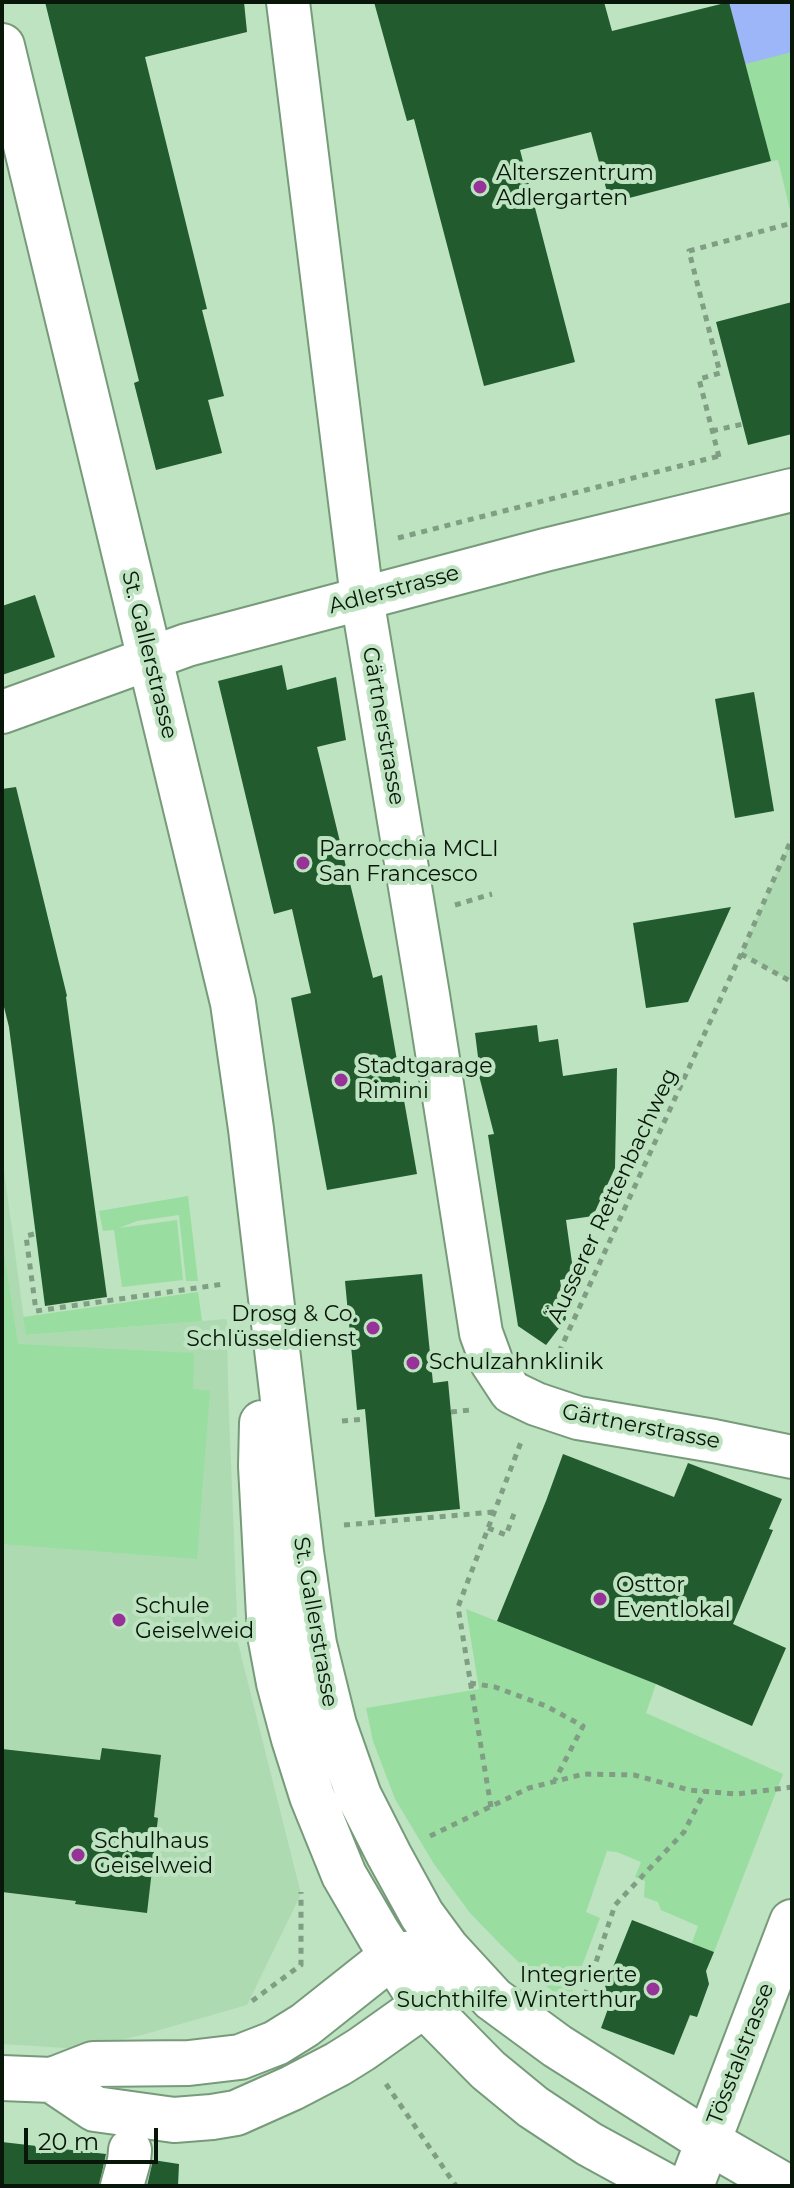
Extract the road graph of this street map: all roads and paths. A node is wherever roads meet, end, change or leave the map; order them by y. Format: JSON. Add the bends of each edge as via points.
{"nodes":[{"id":1,"x":288,"y":2,"type":"edge"},
{"id":2,"x":2,"y":46,"type":"edge"},
{"id":3,"x":792,"y":223,"type":"edge"},
{"id":4,"x":743,"y":424,"type":"dead end"},
{"id":5,"x":712,"y":431,"type":"junction"},
{"id":6,"x":719,"y":456,"type":"junction"},
{"id":7,"x":775,"y":494,"type":"edge"},
{"id":8,"x":393,"y":539,"type":"dead end"},
{"id":9,"x":362,"y":598,"type":"junction"},
{"id":10,"x":149,"y":658,"type":"junction"},
{"id":11,"x":2,"y":712,"type":"edge"},
{"id":12,"x":792,"y":838,"type":"edge"},
{"id":13,"x":741,"y":954,"type":"junction"},
{"id":14,"x":792,"y":982,"type":"edge"},
{"id":15,"x":34,"y":1234,"type":"dead end"},
{"id":16,"x":267,"y":1269,"type":"junction"},
{"id":17,"x":225,"y":1284,"type":"dead end"},
{"id":18,"x":536,"y":1404,"type":"junction"},
{"id":19,"x":366,"y":1419,"type":"dead end"},
{"id":20,"x":342,"y":1421,"type":"dead end"},
{"id":21,"x":792,"y":1457,"type":"edge"},
{"id":22,"x":515,"y":1511,"type":"dead end"},
{"id":23,"x":494,"y":1512,"type":"junction"},
{"id":24,"x":340,"y":1525,"type":"dead end"},
{"id":25,"x":488,"y":1528,"type":"junction"},
{"id":26,"x":470,"y":1683,"type":"junction"},
{"id":27,"x":555,"y":1781,"type":"junction"},
{"id":28,"x":792,"y":1787,"type":"edge"},
{"id":29,"x":705,"y":1791,"type":"junction"},
{"id":30,"x":491,"y":1807,"type":"junction"},
{"id":31,"x":425,"y":1838,"type":"dead end"},
{"id":32,"x":792,"y":1922,"type":"edge"},
{"id":33,"x":447,"y":1949,"type":"junction"},
{"id":34,"x":392,"y":1956,"type":"junction"},
{"id":35,"x":301,"y":1965,"type":"dead end"},
{"id":36,"x":247,"y":2005,"type":"dead end"},
{"id":37,"x":424,"y":2005,"type":"junction"},
{"id":38,"x":580,"y":2008,"type":"dead end"},
{"id":39,"x":2,"y":2078,"type":"edge"},
{"id":40,"x":52,"y":2080,"type":"junction"},
{"id":41,"x":385,"y":2083,"type":"dead end"},
{"id":42,"x":707,"y":2141,"type":"junction"},
{"id":43,"x":456,"y":2186,"type":"edge"},
{"id":44,"x":666,"y":2186,"type":"edge"},
{"id":45,"x":691,"y":2186,"type":"edge"},
{"id":46,"x":785,"y":2186,"type":"edge"}],
"edges":[{"from":1,"to":9,"type":"street","name":"Gärtnerstrasse"},
{"from":2,"to":10,"type":"main road","name":"St. Gallerstrasse"},
{"from":3,"to":5,"type":"path","via":[[689,251],[720,373],[699,379]]},
{"from":4,"to":5,"type":"path"},
{"from":5,"to":6,"type":"path"},
{"from":6,"to":7,"type":"path","via":[[721,464]]},
{"from":6,"to":8,"type":"path"},
{"from":7,"to":9,"type":"street","name":"Adlerstrasse"},
{"from":9,"to":10,"type":"street","name":"Adlerstrasse"},
{"from":9,"to":18,"type":"street","name":"Gärtnerstrasse","via":[[481,1333],[511,1392]]},
{"from":10,"to":11,"type":"street","name":"Adlerstrasse"},
{"from":10,"to":16,"type":"main road","name":"St. Gallerstrasse","via":[[233,1003]]},
{"from":12,"to":13,"type":"path","name":"Äusserer Rettenbachweg"},
{"from":13,"to":14,"type":"path"},
{"from":13,"to":18,"type":"path","name":"Äusserer Rettenbachweg"},
{"from":15,"to":17,"type":"path","via":[[26,1236],[36,1311]]},
{"from":16,"to":33,"type":"main road","name":"St. Gallerstrasse","via":[[303,1572],[334,1725],[359,1796],[422,1915]]},
{"from":16,"to":34,"type":"main road","name":"St. Gallerstrasse","via":[[261,1466],[267,1616],[274,1659],[294,1739],[333,1852]]},
{"from":18,"to":21,"type":"street","name":"Gärtnerstrasse","via":[[578,1418]]},
{"from":18,"to":23,"type":"path","name":"Äusserer Rettenbachweg"},
{"from":19,"to":20,"type":"path"},
{"from":22,"to":25,"type":"path","via":[[506,1535]]},
{"from":23,"to":24,"type":"path"},
{"from":23,"to":25,"type":"path","name":"Äusserer Rettenbachweg"},
{"from":25,"to":26,"type":"path","name":"Äusserer Rettenbachweg","via":[[458,1607]]},
{"from":26,"to":27,"type":"path","via":[[533,1701],[583,1726]]},
{"from":26,"to":30,"type":"path","name":"Äusserer Rettenbachweg"},
{"from":27,"to":29,"type":"path","via":[[584,1774],[634,1775]]},
{"from":27,"to":30,"type":"path"},
{"from":28,"to":29,"type":"path","via":[[737,1794]]},
{"from":29,"to":38,"type":"path","via":[[684,1832],[615,1905]]},
{"from":30,"to":31,"type":"path"},
{"from":32,"to":42,"type":"main road","name":"Tösstalstrasse"},
{"from":33,"to":34,"type":"main road"},
{"from":33,"to":37,"type":"main road"},
{"from":33,"to":42,"type":"main road","name":"St. Gallerstrasse","via":[[493,1999]]},
{"from":34,"to":37,"type":"main road","name":"St. Gallerstrasse"},
{"from":34,"to":40,"type":"main road","via":[[305,2025],[240,2057],[93,2064]]},
{"from":35,"to":36,"type":"path"},
{"from":37,"to":40,"type":"main road","via":[[338,2064],[236,2113],[174,2120],[95,2109]]},
{"from":37,"to":44,"type":"main road","name":"St. Gallerstrasse","via":[[533,2107]]},
{"from":39,"to":40,"type":"main road"},
{"from":41,"to":43,"type":"path"},
{"from":42,"to":45,"type":"main road","name":"Tösstalstrasse"},
{"from":42,"to":46,"type":"main road","name":"St. Gallerstrasse"}]}
